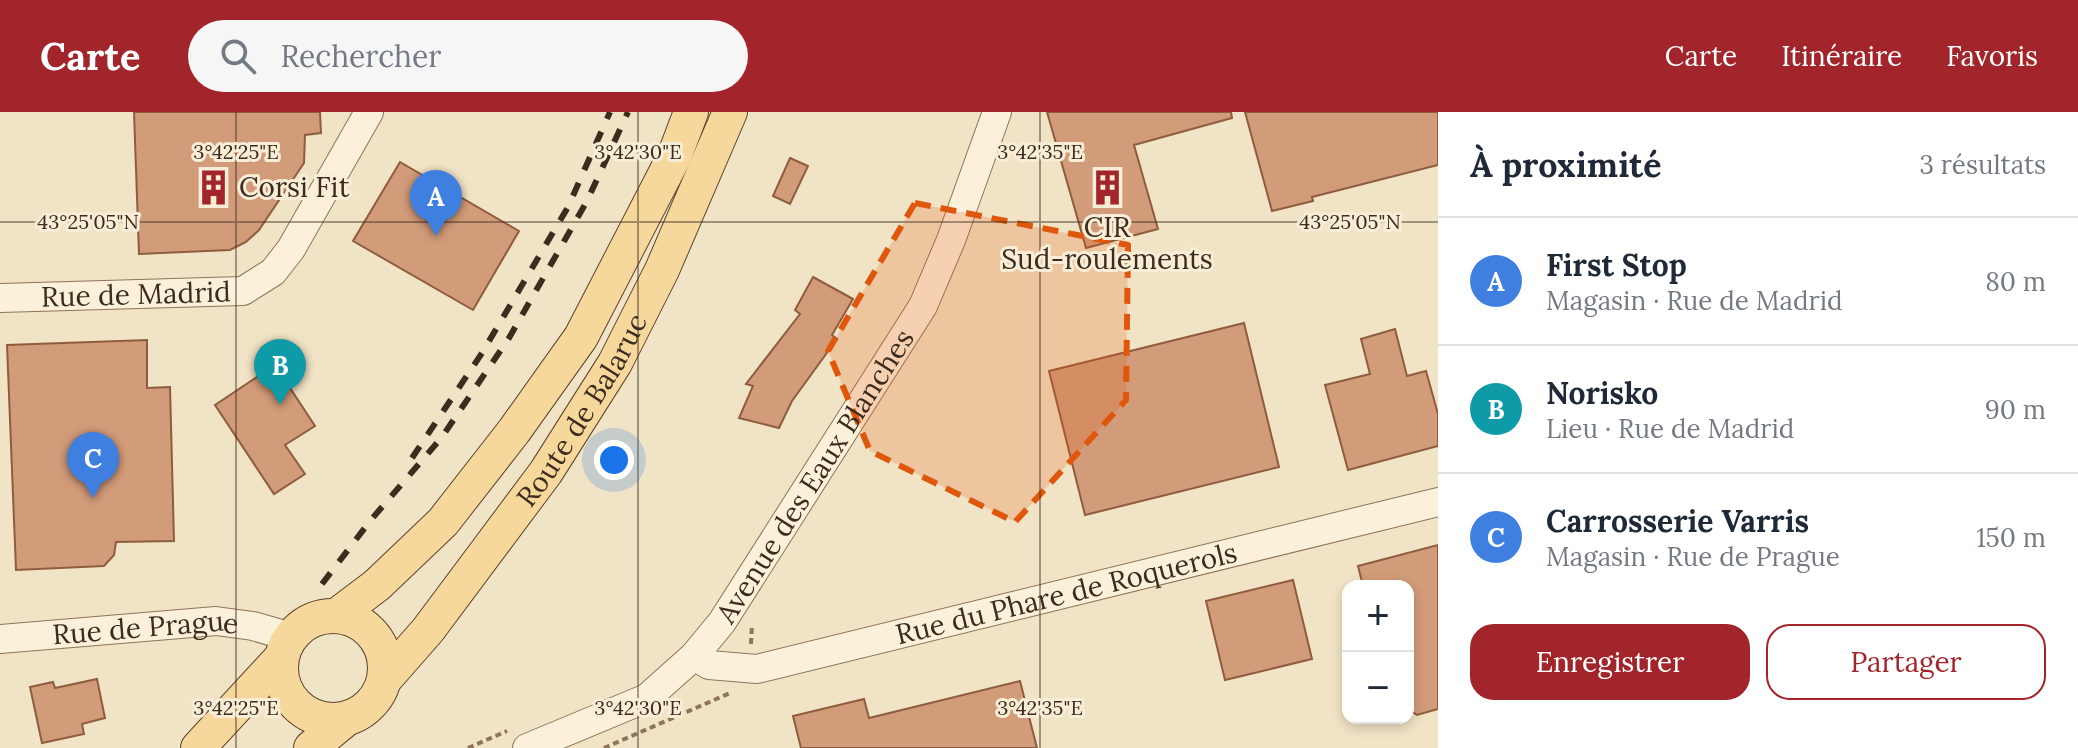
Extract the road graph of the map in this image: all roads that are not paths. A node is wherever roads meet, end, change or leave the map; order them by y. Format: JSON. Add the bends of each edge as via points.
{"nodes":[{"id":1,"x":369,"y":112,"type":"edge"},
{"id":2,"x":691,"y":112,"type":"edge"},
{"id":3,"x":730,"y":112,"type":"edge"},
{"id":4,"x":997,"y":112,"type":"edge"},
{"id":5,"x":0,"y":298,"type":"edge"},
{"id":6,"x":1438,"y":502,"type":"edge"},
{"id":7,"x":336,"y":616,"type":"junction"},
{"id":8,"x":0,"y":639,"type":"edge"},
{"id":9,"x":286,"y":648,"type":"junction"},
{"id":10,"x":694,"y":656,"type":"junction"},
{"id":11,"x":385,"y":679,"type":"junction"},
{"id":12,"x":345,"y":720,"type":"junction"},
{"id":13,"x":519,"y":739,"type":"edge"},
{"id":14,"x":198,"y":748,"type":"edge"},
{"id":15,"x":311,"y":748,"type":"edge"}],
"edges":[{"from":1,"to":5,"type":"street","name":"Rue de Madrid","via":[[291,249],[273,272],[243,291]]},
{"from":2,"to":7,"type":"main road","name":"Route de Balaruc","via":[[674,157],[581,337],[540,396],[443,522]]},
{"from":3,"to":11,"type":"main road","name":"Route de Balaruc","via":[[615,363],[546,472]]},
{"from":4,"to":10,"type":"street","name":"Avenue des Eaux Blanches","via":[[923,306],[722,622]]},
{"from":6,"to":10,"type":"street","name":"Rue du Phare de Roquerols","via":[[757,669],[709,665]]},
{"from":7,"to":9,"type":"main road","via":[[307,623]]},
{"from":7,"to":11,"type":"main road","via":[[375,636],[386,664]]},
{"from":8,"to":9,"type":"street","name":"Rue de Prague","via":[[216,621],[253,626]]},
{"from":9,"to":12,"type":"main road","via":[[280,673],[284,688],[302,711],[315,718]]},
{"from":9,"to":14,"type":"main road"},
{"from":10,"to":13,"type":"street","name":"Avenue des Eaux Blanches","via":[[647,698]]},
{"from":11,"to":12,"type":"main road","via":[[371,705]]},
{"from":12,"to":15,"type":"main road"}]}
